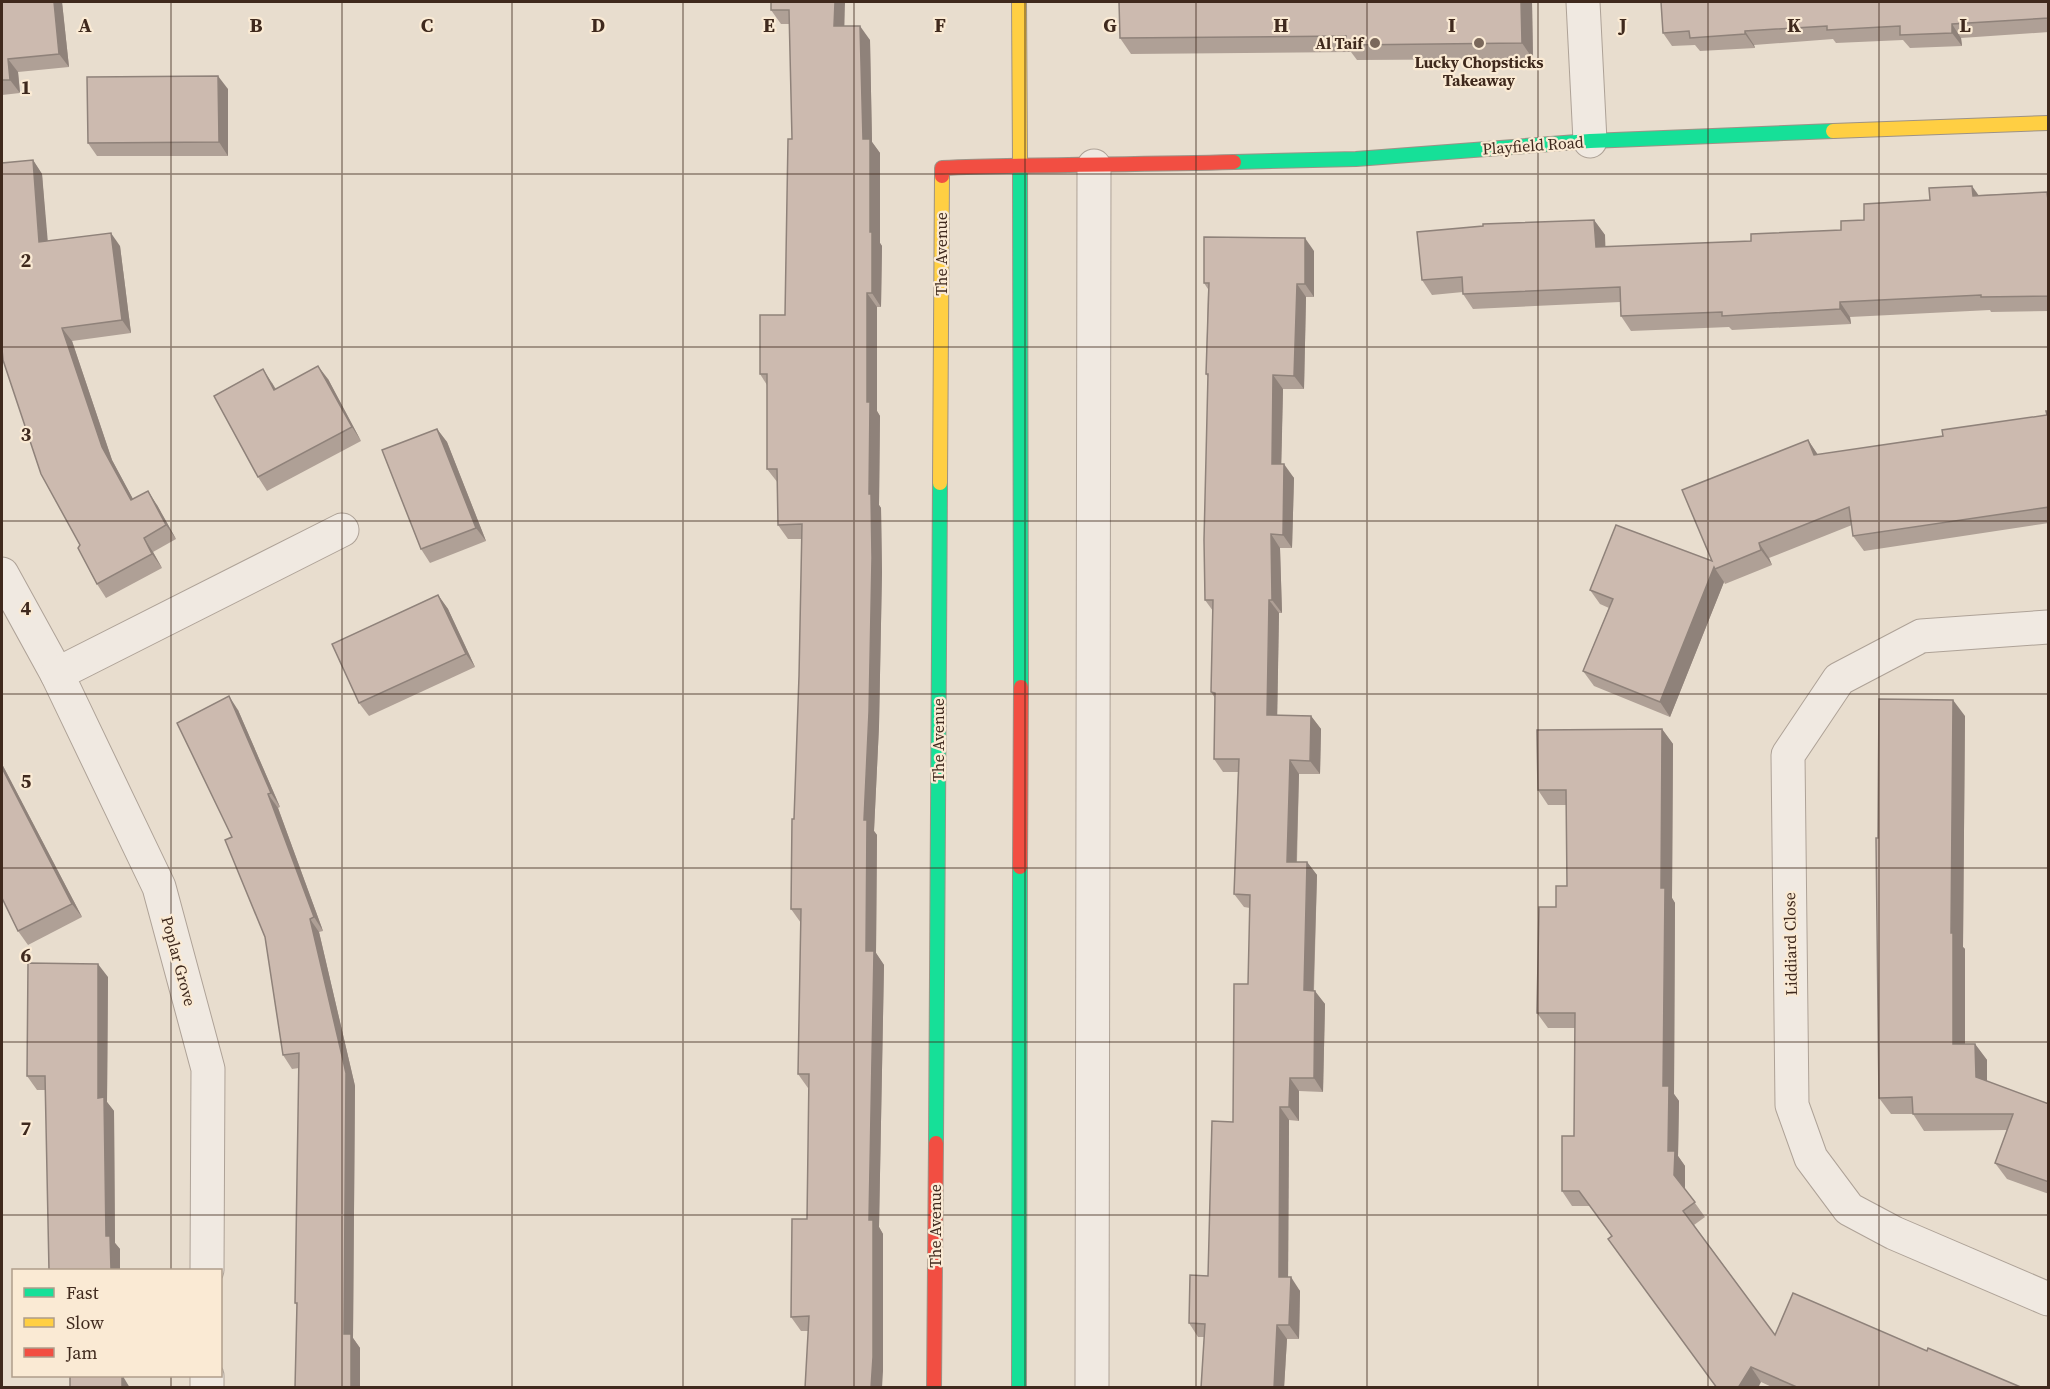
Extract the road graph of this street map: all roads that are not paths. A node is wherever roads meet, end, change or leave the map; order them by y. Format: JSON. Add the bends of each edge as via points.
{"nodes":[{"id":1,"x":1019,"y":2,"type":"edge"},
{"id":2,"x":1583,"y":2,"type":"edge"},
{"id":3,"x":2049,"y":123,"type":"edge"},
{"id":4,"x":1590,"y":141,"type":"junction"},
{"id":5,"x":1018,"y":165,"type":"junction"},
{"id":6,"x":1094,"y":165,"type":"junction"},
{"id":7,"x":342,"y":530,"type":"dead end"},
{"id":8,"x":2,"y":574,"type":"edge"},
{"id":9,"x":2049,"y":627,"type":"edge"},
{"id":10,"x":57,"y":674,"type":"junction"},
{"id":11,"x":207,"y":1269,"type":"edge"},
{"id":12,"x":2049,"y":1299,"type":"edge"},
{"id":13,"x":934,"y":1388,"type":"edge"},
{"id":14,"x":1019,"y":1388,"type":"edge"},
{"id":15,"x":1092,"y":1388,"type":"edge"}],
"edges":[{"from":1,"to":5,"type":"street"},
{"from":2,"to":4,"type":"street"},
{"from":3,"to":4,"type":"street","name":"Playfield Road"},
{"from":4,"to":6,"type":"street","name":"Playfield Road","via":[[1356,159]]},
{"from":5,"to":6,"type":"street","name":"Playfield Road"},
{"from":5,"to":13,"type":"street","name":"The Avenue","via":[[942,168]]},
{"from":5,"to":14,"type":"street"},
{"from":6,"to":15,"type":"street"},
{"from":7,"to":10,"type":"street"},
{"from":8,"to":10,"type":"street","name":"Poplar Grove"},
{"from":9,"to":12,"type":"street","name":"Liddiard Close","via":[[1922,636],[1839,679],[1788,755],[1792,1105],[1811,1158],[1849,1209],[1894,1233]]},
{"from":10,"to":11,"type":"street","name":"Poplar Grove","via":[[159,887],[208,1069]]}]}
